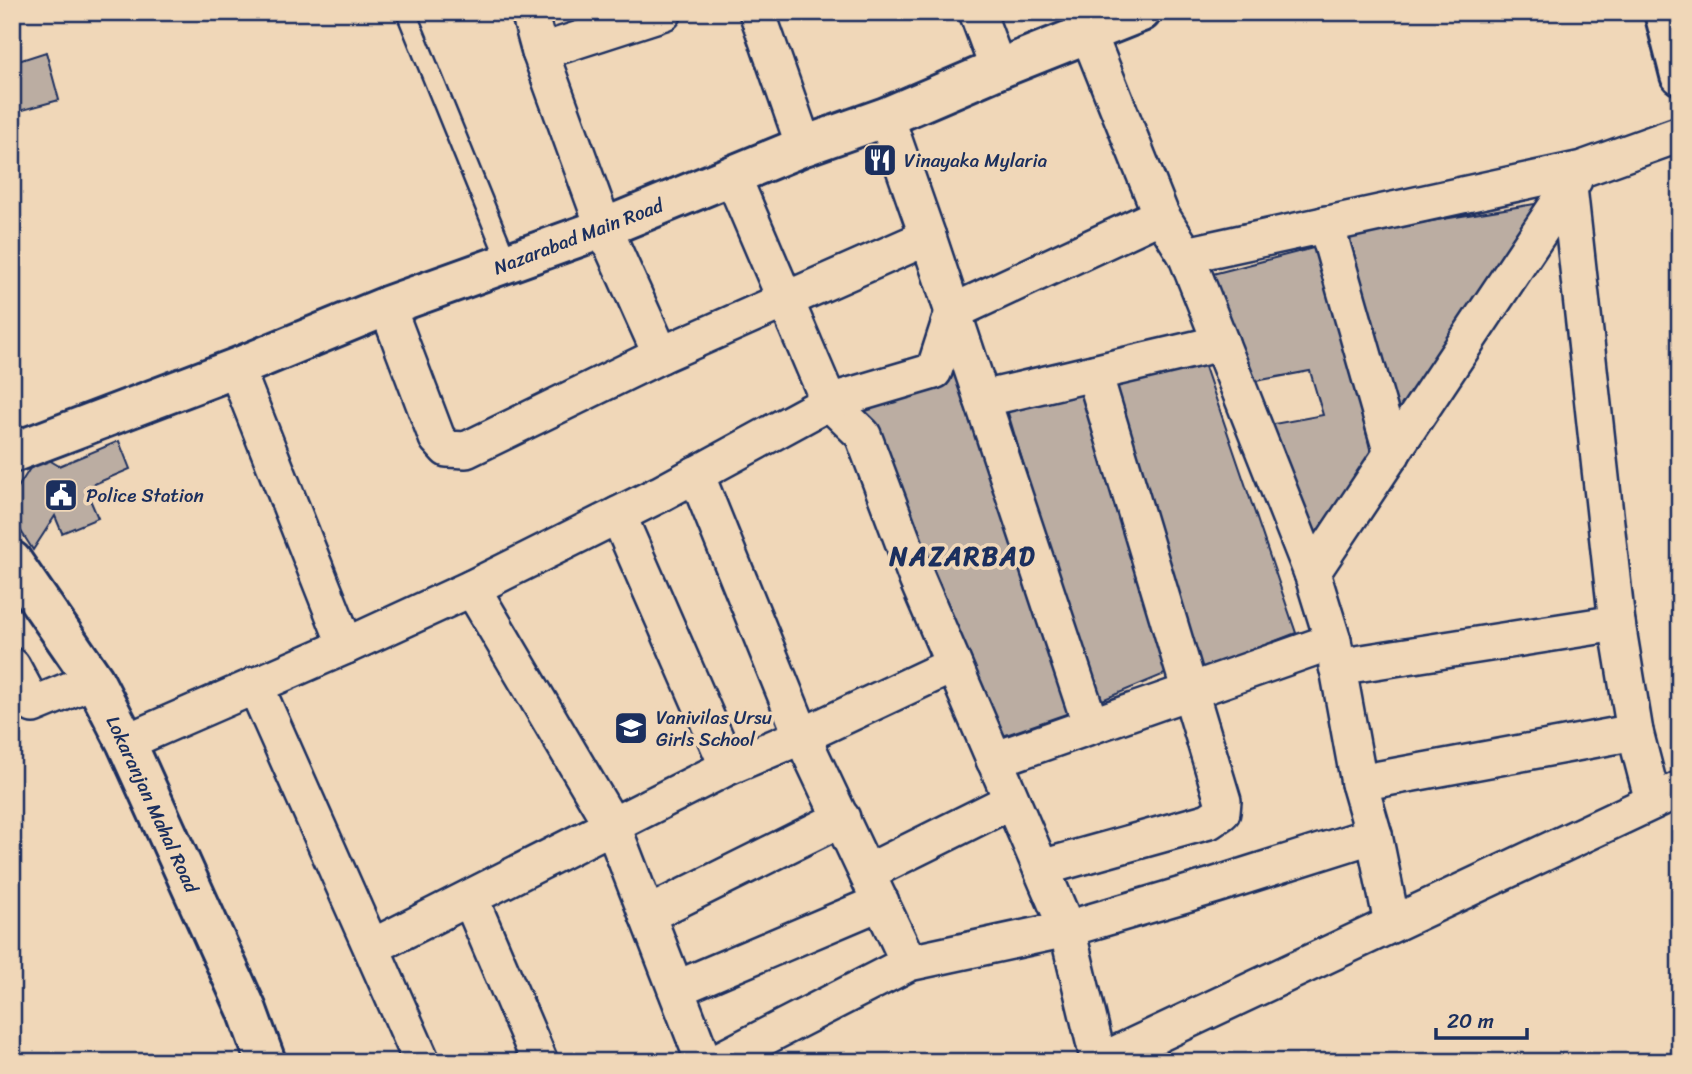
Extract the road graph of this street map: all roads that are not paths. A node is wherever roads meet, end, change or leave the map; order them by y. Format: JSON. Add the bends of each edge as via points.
{"nodes":[{"id":1,"x":406,"y":12,"type":"edge"},
{"id":2,"x":529,"y":12,"type":"edge"},
{"id":3,"x":664,"y":12,"type":"edge"},
{"id":4,"x":757,"y":12,"type":"edge"},
{"id":5,"x":977,"y":12,"type":"edge"},
{"id":6,"x":1141,"y":12,"type":"edge"},
{"id":7,"x":1664,"y":12,"type":"edge"},
{"id":8,"x":1088,"y":33,"type":"junction"},
{"id":9,"x":540,"y":52,"type":"junction"},
{"id":10,"x":998,"y":69,"type":"junction"},
{"id":11,"x":1680,"y":75,"type":"edge"},
{"id":12,"x":886,"y":117,"type":"junction"},
{"id":13,"x":1680,"y":134,"type":"edge"},
{"id":14,"x":804,"y":146,"type":"junction"},
{"id":15,"x":732,"y":176,"type":"junction"},
{"id":16,"x":1576,"y":178,"type":"junction"},
{"id":17,"x":1161,"y":215,"type":"junction"},
{"id":18,"x":1325,"y":224,"type":"junction"},
{"id":19,"x":604,"y":228,"type":"junction"},
{"id":20,"x":928,"y":237,"type":"junction"},
{"id":21,"x":1186,"y":255,"type":"junction"},
{"id":22,"x":508,"y":263,"type":"junction"},
{"id":23,"x":785,"y":301,"type":"junction"},
{"id":24,"x":387,"y":306,"type":"junction"},
{"id":25,"x":953,"y":312,"type":"junction"},
{"id":26,"x":1221,"y":343,"type":"junction"},
{"id":27,"x":661,"y":355,"type":"junction"},
{"id":28,"x":236,"y":368,"type":"junction"},
{"id":29,"x":1094,"y":373,"type":"junction"},
{"id":30,"x":982,"y":399,"type":"junction"},
{"id":31,"x":829,"y":402,"type":"junction"},
{"id":32,"x":12,"y":453,"type":"edge"},
{"id":33,"x":1392,"y":454,"type":"junction"},
{"id":34,"x":696,"y":474,"type":"junction"},
{"id":35,"x":618,"y":515,"type":"junction"},
{"id":36,"x":12,"y":561,"type":"edge"},
{"id":37,"x":1312,"y":573,"type":"junction"},
{"id":38,"x":472,"y":588,"type":"junction"},
{"id":39,"x":1617,"y":623,"type":"junction"},
{"id":40,"x":346,"y":646,"type":"junction"},
{"id":41,"x":1335,"y":654,"type":"junction"},
{"id":42,"x":953,"y":665,"type":"junction"},
{"id":43,"x":12,"y":666,"type":"edge"},
{"id":44,"x":94,"y":680,"type":"junction"},
{"id":45,"x":255,"y":685,"type":"junction"},
{"id":46,"x":1191,"y":691,"type":"junction"},
{"id":47,"x":1091,"y":726,"type":"junction"},
{"id":48,"x":1634,"y":732,"type":"junction"},
{"id":49,"x":803,"y":736,"type":"junction"},
{"id":50,"x":126,"y":741,"type":"junction"},
{"id":51,"x":994,"y":760,"type":"junction"},
{"id":52,"x":728,"y":767,"type":"junction"},
{"id":53,"x":1359,"y":783,"type":"junction"},
{"id":54,"x":1666,"y":795,"type":"edge"},
{"id":55,"x":1011,"y":801,"type":"junction"},
{"id":56,"x":842,"y":818,"type":"junction"},
{"id":57,"x":612,"y":827,"type":"junction"},
{"id":58,"x":1374,"y":835,"type":"junction"},
{"id":59,"x":1041,"y":868,"type":"junction"},
{"id":60,"x":874,"y":887,"type":"junction"},
{"id":61,"x":470,"y":898,"type":"junction"},
{"id":62,"x":647,"y":915,"type":"junction"},
{"id":63,"x":1392,"y":923,"type":"junction"},
{"id":64,"x":1067,"y":929,"type":"junction"},
{"id":65,"x":372,"y":947,"type":"junction"},
{"id":66,"x":909,"y":963,"type":"junction"},
{"id":67,"x":676,"y":989,"type":"junction"},
{"id":68,"x":266,"y":1062,"type":"edge"},
{"id":69,"x":422,"y":1062,"type":"edge"},
{"id":70,"x":540,"y":1062,"type":"edge"},
{"id":71,"x":704,"y":1062,"type":"edge"},
{"id":72,"x":716,"y":1062,"type":"edge"},
{"id":73,"x":1099,"y":1062,"type":"edge"}],
"edges":[{"from":1,"to":22,"type":"lane"},
{"from":2,"to":9,"type":"street"},
{"from":3,"to":9,"type":"street"},
{"from":4,"to":14,"type":"street"},
{"from":5,"to":10,"type":"street"},
{"from":6,"to":8,"type":"main road","name":"Nazarabad Main Road"},
{"from":7,"to":11,"type":"main road"},
{"from":8,"to":10,"type":"main road","name":"Nazarabad Main Road"},
{"from":8,"to":17,"type":"street"},
{"from":9,"to":19,"type":"street"},
{"from":10,"to":12,"type":"main road","name":"Nazarabad Main Road"},
{"from":12,"to":14,"type":"main road","name":"Nazarabad Main Road"},
{"from":12,"to":20,"type":"street"},
{"from":13,"to":16,"type":"street"},
{"from":14,"to":15,"type":"main road","name":"Nazarabad Main Road"},
{"from":15,"to":19,"type":"main road","name":"Nazarabad Main Road"},
{"from":15,"to":23,"type":"street"},
{"from":16,"to":18,"type":"street"},
{"from":16,"to":33,"type":"street"},
{"from":16,"to":39,"type":"street"},
{"from":17,"to":21,"type":"street"},
{"from":17,"to":25,"type":"street"},
{"from":18,"to":21,"type":"street"},
{"from":18,"to":33,"type":"street"},
{"from":19,"to":22,"type":"main road","name":"Nazarabad Main Road"},
{"from":19,"to":27,"type":"street"},
{"from":20,"to":23,"type":"street"},
{"from":20,"to":25,"type":"street"},
{"from":21,"to":26,"type":"street"},
{"from":22,"to":24,"type":"main road","name":"Nazarabad Main Road"},
{"from":23,"to":27,"type":"street"},
{"from":23,"to":31,"type":"street"},
{"from":24,"to":27,"type":"street","via":[[429,422],[447,449],[466,450]]},
{"from":24,"to":28,"type":"main road","name":"Nazarabad Main Road"},
{"from":25,"to":30,"type":"street"},
{"from":25,"to":31,"type":"street","via":[[934,371]]},
{"from":26,"to":29,"type":"street"},
{"from":26,"to":37,"type":"street"},
{"from":28,"to":32,"type":"main road","name":"Nazarabad Main Road"},
{"from":28,"to":40,"type":"street"},
{"from":29,"to":30,"type":"street"},
{"from":29,"to":46,"type":"street"},
{"from":30,"to":47,"type":"street"},
{"from":31,"to":34,"type":"street"},
{"from":31,"to":42,"type":"street","via":[[863,435]]},
{"from":33,"to":37,"type":"street"},
{"from":34,"to":35,"type":"street"},
{"from":34,"to":49,"type":"street"},
{"from":35,"to":38,"type":"street"},
{"from":35,"to":52,"type":"street"},
{"from":36,"to":44,"type":"main road","name":"Lokaranjan Mahal Road"},
{"from":37,"to":41,"type":"street"},
{"from":38,"to":40,"type":"street"},
{"from":38,"to":57,"type":"street"},
{"from":39,"to":41,"type":"street"},
{"from":39,"to":48,"type":"street"},
{"from":40,"to":45,"type":"street"},
{"from":41,"to":46,"type":"street"},
{"from":41,"to":53,"type":"street"},
{"from":42,"to":49,"type":"street"},
{"from":42,"to":51,"type":"street"},
{"from":43,"to":44,"type":"street","via":[[33,705]]},
{"from":44,"to":50,"type":"main road","name":"Lokaranjan Mahal Road"},
{"from":45,"to":50,"type":"street"},
{"from":45,"to":65,"type":"street"},
{"from":46,"to":47,"type":"street"},
{"from":46,"to":59,"type":"street","via":[[1223,801],[1222,812],[1209,821]]},
{"from":47,"to":51,"type":"street"},
{"from":48,"to":53,"type":"street"},
{"from":48,"to":54,"type":"street"},
{"from":49,"to":52,"type":"street"},
{"from":49,"to":56,"type":"street"},
{"from":50,"to":68,"type":"main road","name":"Lokaranjan Mahal Road"},
{"from":51,"to":55,"type":"street"},
{"from":52,"to":57,"type":"street"},
{"from":53,"to":58,"type":"street"},
{"from":54,"to":63,"type":"street"},
{"from":55,"to":59,"type":"street"},
{"from":55,"to":60,"type":"street"},
{"from":56,"to":60,"type":"street"},
{"from":56,"to":62,"type":"street"},
{"from":57,"to":61,"type":"street"},
{"from":57,"to":62,"type":"street"},
{"from":58,"to":63,"type":"street"},
{"from":58,"to":64,"type":"street"},
{"from":59,"to":64,"type":"street"},
{"from":60,"to":66,"type":"street"},
{"from":60,"to":67,"type":"street"},
{"from":61,"to":65,"type":"street"},
{"from":61,"to":70,"type":"street"},
{"from":62,"to":67,"type":"street"},
{"from":63,"to":73,"type":"street"},
{"from":64,"to":66,"type":"street"},
{"from":64,"to":73,"type":"street"},
{"from":65,"to":69,"type":"street"},
{"from":66,"to":72,"type":"street"},
{"from":67,"to":71,"type":"street"}]}
